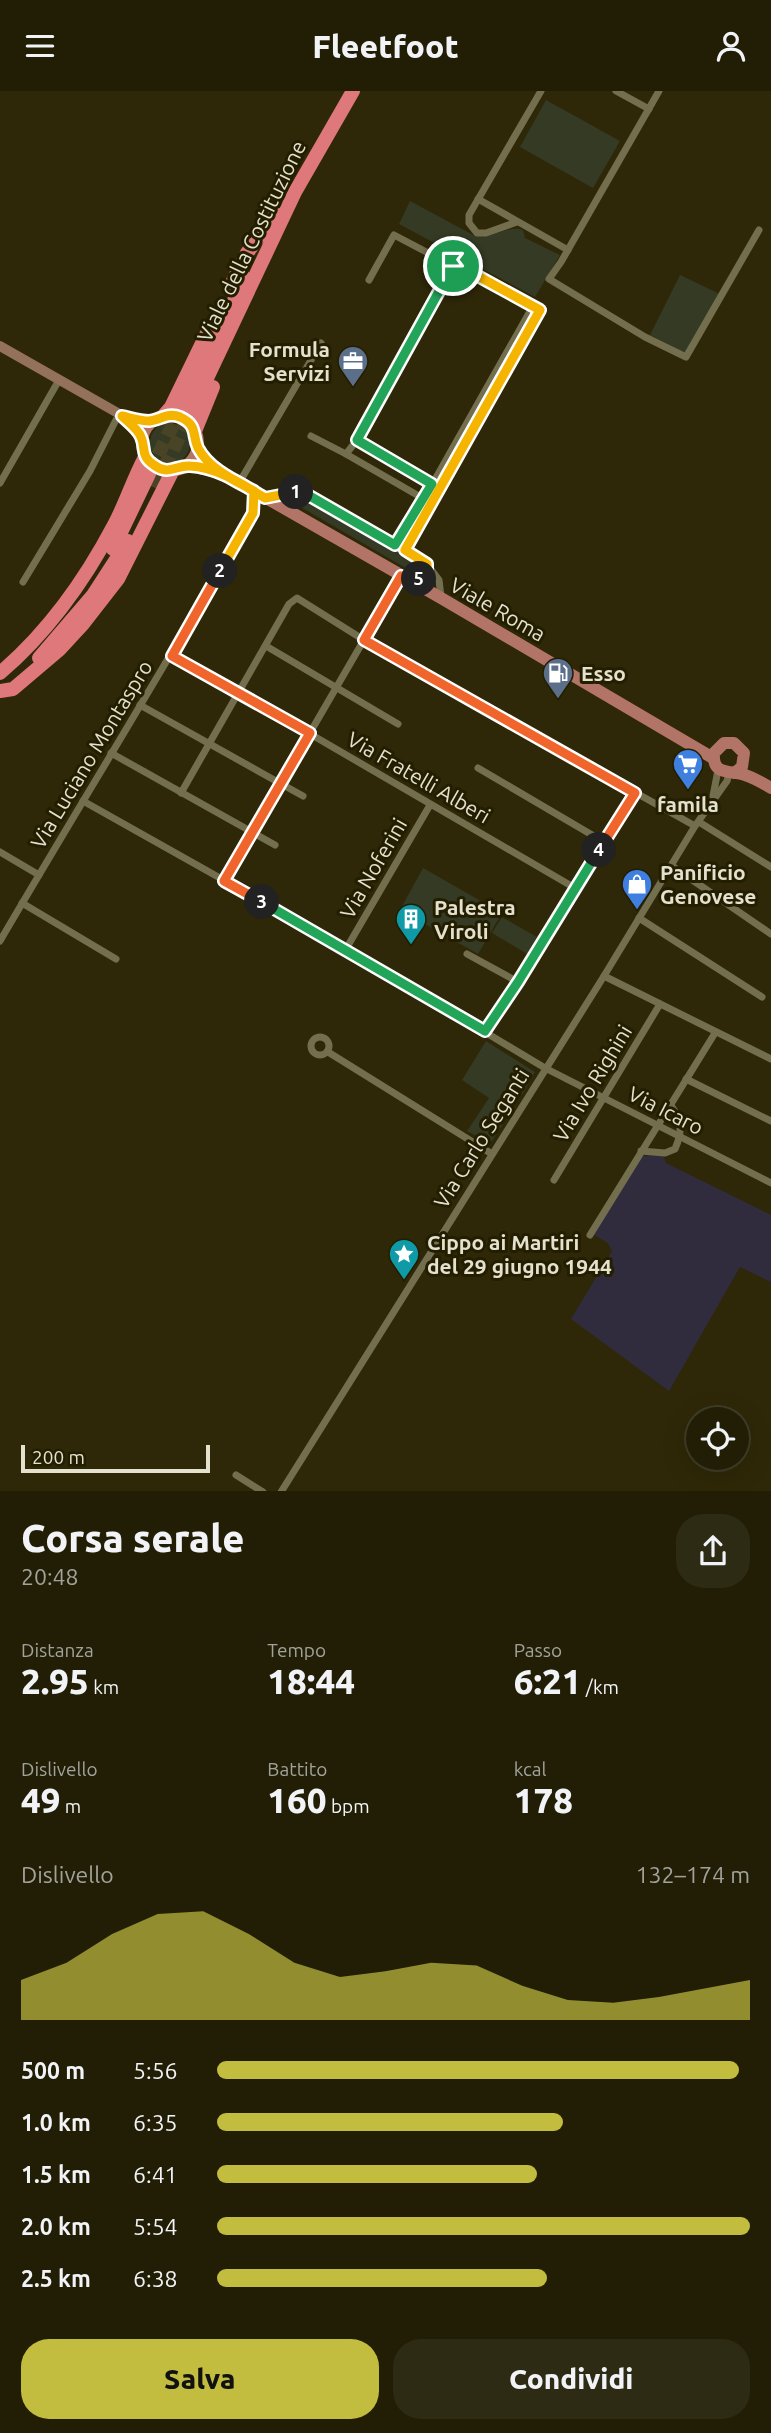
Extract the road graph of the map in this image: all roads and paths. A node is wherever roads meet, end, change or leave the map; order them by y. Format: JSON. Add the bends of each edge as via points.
{"nodes":[{"id":1,"x":344,"y":91,"type":"edge"},
{"id":2,"x":353,"y":91,"type":"edge"},
{"id":3,"x":541,"y":91,"type":"edge"},
{"id":4,"x":616,"y":91,"type":"edge"},
{"id":5,"x":659,"y":91,"type":"edge"},
{"id":6,"x":649,"y":109,"type":"junction"},
{"id":7,"x":478,"y":199,"type":"junction"},
{"id":8,"x":497,"y":210,"type":"junction"},
{"id":9,"x":279,"y":218,"type":"junction"},
{"id":10,"x":517,"y":222,"type":"junction"},
{"id":11,"x":496,"y":229,"type":"junction"},
{"id":12,"x":759,"y":230,"type":"dead end"},
{"id":13,"x":568,"y":250,"type":"junction"},
{"id":14,"x":453,"y":266,"type":"junction"},
{"id":15,"x":369,"y":280,"type":"dead end"},
{"id":16,"x":533,"y":306,"type":"junction"},
{"id":17,"x":321,"y":343,"type":"dead end"},
{"id":18,"x":0,"y":346,"type":"edge"},
{"id":19,"x":59,"y":380,"type":"junction"},
{"id":20,"x":186,"y":410,"type":"tunnel mouth"},
{"id":21,"x":121,"y":415,"type":"junction"},
{"id":22,"x":158,"y":418,"type":"junction"},
{"id":23,"x":195,"y":431,"type":"junction"},
{"id":24,"x":311,"y":436,"type":"dead end"},
{"id":25,"x":142,"y":438,"type":"junction"},
{"id":26,"x":357,"y":440,"type":"junction"},
{"id":27,"x":197,"y":447,"type":"junction"},
{"id":28,"x":346,"y":454,"type":"junction"},
{"id":29,"x":145,"y":457,"type":"junction"},
{"id":30,"x":180,"y":468,"type":"junction"},
{"id":31,"x":223,"y":474,"type":"junction"},
{"id":32,"x":0,"y":483,"type":"edge"},
{"id":33,"x":239,"y":483,"type":"junction"},
{"id":34,"x":432,"y":484,"type":"junction"},
{"id":35,"x":254,"y":491,"type":"junction"},
{"id":36,"x":298,"y":492,"type":"junction"},
{"id":37,"x":424,"y":499,"type":"junction"},
{"id":38,"x":276,"y":504,"type":"junction"},
{"id":39,"x":253,"y":513,"type":"junction"},
{"id":40,"x":395,"y":545,"type":"junction"},
{"id":41,"x":405,"y":550,"type":"junction"},
{"id":42,"x":427,"y":564,"type":"junction"},
{"id":43,"x":406,"y":578,"type":"junction"},
{"id":44,"x":23,"y":582,"type":"dead end"},
{"id":45,"x":441,"y":598,"type":"junction"},
{"id":46,"x":364,"y":640,"type":"junction"},
{"id":47,"x":266,"y":646,"type":"junction"},
{"id":48,"x":172,"y":656,"type":"junction"},
{"id":49,"x":0,"y":673,"type":"edge"},
{"id":50,"x":0,"y":680,"type":"edge"},
{"id":51,"x":336,"y":687,"type":"junction"},
{"id":52,"x":0,"y":691,"type":"edge"},
{"id":53,"x":239,"y":692,"type":"junction"},
{"id":54,"x":140,"y":705,"type":"junction"},
{"id":55,"x":398,"y":724,"type":"dead end"},
{"id":56,"x":310,"y":733,"type":"junction"},
{"id":57,"x":679,"y":737,"type":"junction"},
{"id":58,"x":724,"y":743,"type":"junction"},
{"id":59,"x":209,"y":744,"type":"junction"},
{"id":60,"x":111,"y":753,"type":"junction"},
{"id":61,"x":745,"y":757,"type":"junction"},
{"id":62,"x":478,"y":768,"type":"dead end"},
{"id":63,"x":724,"y":769,"type":"junction"},
{"id":64,"x":281,"y":784,"type":"junction"},
{"id":65,"x":771,"y":787,"type":"edge"},
{"id":66,"x":181,"y":793,"type":"junction"},
{"id":67,"x":635,"y":793,"type":"junction"},
{"id":68,"x":303,"y":796,"type":"dead end"},
{"id":69,"x":83,"y":801,"type":"junction"},
{"id":70,"x":430,"y":805,"type":"junction"},
{"id":71,"x":697,"y":824,"type":"junction"},
{"id":72,"x":252,"y":833,"type":"junction"},
{"id":73,"x":604,"y":842,"type":"junction"},
{"id":74,"x":275,"y":845,"type":"dead end"},
{"id":75,"x":0,"y":852,"type":"edge"},
{"id":76,"x":672,"y":866,"type":"junction"},
{"id":77,"x":771,"y":867,"type":"edge"},
{"id":78,"x":39,"y":875,"type":"junction"},
{"id":79,"x":224,"y":881,"type":"junction"},
{"id":80,"x":575,"y":888,"type":"junction"},
{"id":81,"x":22,"y":903,"type":"junction"},
{"id":82,"x":639,"y":918,"type":"junction"},
{"id":83,"x":771,"y":934,"type":"edge"},
{"id":84,"x":0,"y":941,"type":"edge"},
{"id":85,"x":346,"y":949,"type":"junction"},
{"id":86,"x":467,"y":954,"type":"dead end"},
{"id":87,"x":116,"y":959,"type":"dead end"},
{"id":88,"x":604,"y":976,"type":"junction"},
{"id":89,"x":518,"y":982,"type":"junction"},
{"id":90,"x":762,"y":997,"type":"dead end"},
{"id":91,"x":660,"y":1004,"type":"junction"},
{"id":92,"x":485,"y":1031,"type":"junction"},
{"id":93,"x":715,"y":1033,"type":"junction"},
{"id":94,"x":328,"y":1052,"type":"dead end"},
{"id":95,"x":770,"y":1057,"type":"edge"},
{"id":96,"x":545,"y":1068,"type":"junction"},
{"id":97,"x":686,"y":1079,"type":"junction"},
{"id":98,"x":603,"y":1097,"type":"junction"},
{"id":99,"x":670,"y":1104,"type":"junction"},
{"id":100,"x":771,"y":1121,"type":"edge"},
{"id":101,"x":657,"y":1125,"type":"junction"},
{"id":102,"x":681,"y":1136,"type":"junction"},
{"id":103,"x":641,"y":1151,"type":"junction"},
{"id":104,"x":492,"y":1154,"type":"junction"},
{"id":105,"x":554,"y":1180,"type":"dead end"},
{"id":106,"x":771,"y":1183,"type":"edge"},
{"id":107,"x":590,"y":1235,"type":"dead end"},
{"id":108,"x":236,"y":1475,"type":"dead end"},
{"id":109,"x":261,"y":1491,"type":"edge"},
{"id":110,"x":282,"y":1491,"type":"edge"}],
"edges":[{"from":1,"to":9,"type":"highway","name":"Viale della Costituzione"},
{"from":2,"to":9,"type":"highway","name":"Viale della Costituzione"},
{"from":3,"to":7,"type":"street"},
{"from":4,"to":6,"type":"street"},
{"from":5,"to":6,"type":"street"},
{"from":6,"to":13,"type":"street"},
{"from":7,"to":8,"type":"street"},
{"from":7,"to":11,"type":"street","via":[[469,223],[477,233]]},
{"from":8,"to":10,"type":"street"},
{"from":8,"to":11,"type":"street"},
{"from":9,"to":20,"type":"highway","name":"Viale della Costituzione"},
{"from":9,"to":22,"type":"highway","via":[[247,253],[172,407]]},
{"from":9,"to":23,"type":"highway","via":[[267,274]]},
{"from":10,"to":11,"type":"street"},
{"from":10,"to":13,"type":"street"},
{"from":12,"to":13,"type":"street","via":[[685,357],[549,279]]},
{"from":14,"to":15,"type":"street","via":[[394,235]]},
{"from":14,"to":16,"type":"street"},
{"from":14,"to":26,"type":"street"},
{"from":16,"to":34,"type":"street"},
{"from":16,"to":41,"type":"street","via":[[540,310]]},
{"from":17,"to":33,"type":"street"},
{"from":18,"to":19,"type":"main road"},
{"from":19,"to":21,"type":"main road"},
{"from":19,"to":32,"type":"street"},
{"from":21,"to":22,"type":"main road"},
{"from":21,"to":25,"type":"main road"},
{"from":21,"to":44,"type":"street"},
{"from":22,"to":23,"type":"main road","via":[[182,418]]},
{"from":22,"to":25,"type":"main road"},
{"from":23,"to":27,"type":"main road"},
{"from":24,"to":28,"type":"street"},
{"from":25,"to":29,"type":"main road"},
{"from":26,"to":28,"type":"street"},
{"from":26,"to":34,"type":"street"},
{"from":27,"to":30,"type":"main road"},
{"from":27,"to":31,"type":"main road","name":"Viale Roma"},
{"from":28,"to":37,"type":"street"},
{"from":29,"to":30,"type":"main road","via":[[157,468]]},
{"from":29,"to":49,"type":"highway","via":[[93,564],[23,653]]},
{"from":30,"to":31,"type":"main road","name":"Viale Roma"},
{"from":30,"to":52,"type":"highway","via":[[118,579],[83,624],[60,650],[13,688]]},
{"from":31,"to":33,"type":"main road","name":"Viale Roma"},
{"from":33,"to":35,"type":"main road","name":"Viale Roma"},
{"from":34,"to":37,"type":"street"},
{"from":35,"to":38,"type":"main road","name":"Viale Roma"},
{"from":35,"to":39,"type":"street","name":"Via Luciano Montaspro"},
{"from":36,"to":38,"type":"street"},
{"from":36,"to":38,"type":"street"},
{"from":36,"to":40,"type":"street"},
{"from":37,"to":40,"type":"street"},
{"from":38,"to":39,"type":"street"},
{"from":38,"to":43,"type":"main road","name":"Viale Roma"},
{"from":39,"to":48,"type":"street","name":"Via Luciano Montaspro"},
{"from":40,"to":41,"type":"street"},
{"from":41,"to":42,"type":"street"},
{"from":42,"to":43,"type":"street","via":[[427,573],[421,578]]},
{"from":42,"to":45,"type":"street","via":[[439,580]]},
{"from":43,"to":45,"type":"main road","name":"Viale Roma"},
{"from":43,"to":46,"type":"street"},
{"from":45,"to":57,"type":"main road","name":"Viale Roma"},
{"from":46,"to":47,"type":"street","via":[[295,598]]},
{"from":46,"to":51,"type":"street"},
{"from":46,"to":67,"type":"street"},
{"from":47,"to":51,"type":"street"},
{"from":47,"to":53,"type":"street"},
{"from":48,"to":53,"type":"street","name":"Via Fratelli Alberi"},
{"from":48,"to":54,"type":"street","name":"Via Luciano Montaspro"},
{"from":50,"to":52,"type":"highway","via":[[92,584],[152,481],[124,549],[93,595],[38,659]]},
{"from":51,"to":55,"type":"street"},
{"from":51,"to":56,"type":"street"},
{"from":53,"to":56,"type":"street","name":"Via Fratelli Alberi"},
{"from":53,"to":59,"type":"street"},
{"from":54,"to":59,"type":"street"},
{"from":54,"to":60,"type":"street","name":"Via Luciano Montaspro"},
{"from":56,"to":64,"type":"street"},
{"from":56,"to":70,"type":"street","name":"Via Fratelli Alberi"},
{"from":57,"to":58,"type":"main road","name":"Viale Roma"},
{"from":57,"to":63,"type":"main road","name":"Viale Roma"},
{"from":58,"to":61,"type":"main road","via":[[738,745]]},
{"from":58,"to":63,"type":"main road","via":[[716,749]]},
{"from":59,"to":64,"type":"street"},
{"from":59,"to":66,"type":"street"},
{"from":60,"to":66,"type":"street"},
{"from":60,"to":69,"type":"street","name":"Via Luciano Montaspro"},
{"from":61,"to":63,"type":"main road","via":[[742,767]]},
{"from":61,"to":65,"type":"main road","name":"Viale Roma"},
{"from":62,"to":73,"type":"street"},
{"from":63,"to":65,"type":"main road","name":"Viale Roma"},
{"from":63,"to":71,"type":"street","name":"Via Carlo Seganti"},
{"from":64,"to":68,"type":"street"},
{"from":64,"to":72,"type":"street"},
{"from":66,"to":72,"type":"street"},
{"from":67,"to":71,"type":"street"},
{"from":67,"to":73,"type":"street"},
{"from":69,"to":78,"type":"street","name":"Via Luciano Montaspro"},
{"from":69,"to":79,"type":"street","name":"Via Icaro"},
{"from":70,"to":80,"type":"street","name":"Via Fratelli Alberi"},
{"from":70,"to":85,"type":"street","name":"Via Noferini"},
{"from":71,"to":76,"type":"street","name":"Via Carlo Seganti"},
{"from":71,"to":77,"type":"street"},
{"from":72,"to":74,"type":"street"},
{"from":72,"to":79,"type":"street"},
{"from":73,"to":80,"type":"street"},
{"from":75,"to":78,"type":"street"},
{"from":76,"to":82,"type":"street","name":"Via Carlo Seganti"},
{"from":76,"to":83,"type":"street"},
{"from":78,"to":81,"type":"street","name":"Via Luciano Montaspro"},
{"from":79,"to":85,"type":"street","name":"Via Icaro"},
{"from":80,"to":89,"type":"street"},
{"from":81,"to":84,"type":"street","name":"Via Luciano Montaspro"},
{"from":81,"to":87,"type":"street"},
{"from":82,"to":88,"type":"street","name":"Via Carlo Seganti"},
{"from":82,"to":90,"type":"street"},
{"from":85,"to":92,"type":"street","name":"Via Icaro"},
{"from":86,"to":89,"type":"street"},
{"from":88,"to":91,"type":"street"},
{"from":88,"to":96,"type":"street","name":"Via Carlo Seganti"},
{"from":89,"to":92,"type":"street"},
{"from":91,"to":93,"type":"street"},
{"from":91,"to":98,"type":"street","name":"Via Ivo Righini"},
{"from":92,"to":96,"type":"street","name":"Via Icaro"},
{"from":93,"to":95,"type":"street"},
{"from":93,"to":97,"type":"street"},
{"from":94,"to":104,"type":"street"},
{"from":96,"to":98,"type":"street","name":"Via Icaro"},
{"from":96,"to":104,"type":"street","name":"Via Carlo Seganti"},
{"from":97,"to":99,"type":"street"},
{"from":97,"to":100,"type":"street"},
{"from":98,"to":101,"type":"street","name":"Via Icaro"},
{"from":98,"to":105,"type":"street","name":"Via Ivo Righini"},
{"from":99,"to":101,"type":"street"},
{"from":99,"to":102,"type":"street","via":[[678,1114]]},
{"from":101,"to":102,"type":"street","name":"Via Icaro"},
{"from":101,"to":103,"type":"street"},
{"from":102,"to":103,"type":"street","via":[[675,1149],[665,1153]]},
{"from":102,"to":106,"type":"street","name":"Via Icaro"},
{"from":103,"to":107,"type":"street"},
{"from":104,"to":110,"type":"street","name":"Via Carlo Seganti"},
{"from":108,"to":109,"type":"street"}]}
